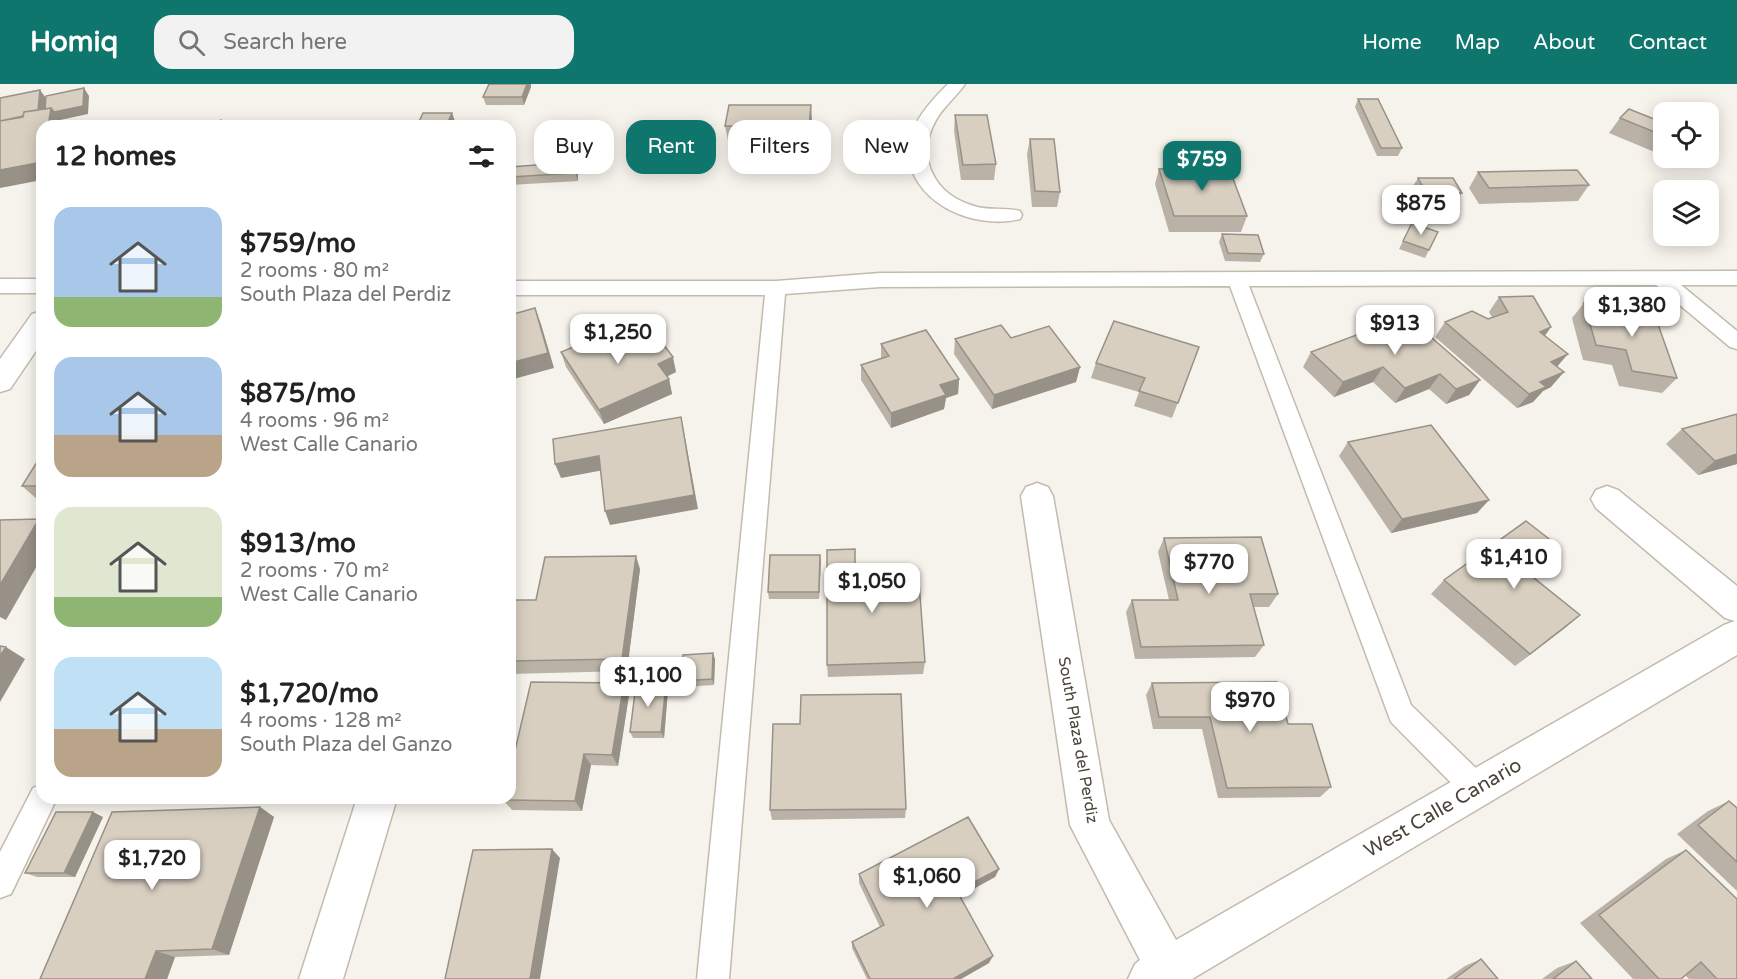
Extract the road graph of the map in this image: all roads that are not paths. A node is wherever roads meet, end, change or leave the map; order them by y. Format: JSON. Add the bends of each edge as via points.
{"nodes":[{"id":1,"x":957,"y":84,"type":"edge"},
{"id":2,"x":1013,"y":215,"type":"dead end"},
{"id":3,"x":1660,"y":278,"type":"junction"},
{"id":4,"x":1737,"y":278,"type":"edge"},
{"id":5,"x":1237,"y":279,"type":"junction"},
{"id":6,"x":0,"y":286,"type":"edge"},
{"id":7,"x":36,"y":286,"type":"edge"},
{"id":8,"x":516,"y":288,"type":"edge"},
{"id":9,"x":776,"y":288,"type":"junction"},
{"id":10,"x":36,"y":330,"type":"edge"},
{"id":11,"x":1737,"y":342,"type":"edge"},
{"id":12,"x":0,"y":381,"type":"edge"},
{"id":13,"x":1037,"y":496,"type":"dead end"},
{"id":14,"x":1607,"y":499,"type":"dead end"},
{"id":15,"x":1737,"y":607,"type":"edge"},
{"id":16,"x":1737,"y":636,"type":"edge"},
{"id":17,"x":1476,"y":789,"type":"junction"},
{"id":18,"x":40,"y":804,"type":"edge"},
{"id":19,"x":375,"y":804,"type":"edge"},
{"id":20,"x":0,"y":883,"type":"edge"},
{"id":21,"x":1159,"y":973,"type":"edge"},
{"id":22,"x":321,"y":979,"type":"edge"},
{"id":23,"x":712,"y":979,"type":"edge"}],
"edges":[{"from":1,"to":2,"type":"lane","via":[[923,129],[917,157],[922,176],[951,204],[973,214],[996,218]]},
{"from":3,"to":4,"type":"lane"},
{"from":3,"to":5,"type":"lane"},
{"from":3,"to":11,"type":"lane"},
{"from":5,"to":9,"type":"lane","via":[[880,280]]},
{"from":5,"to":17,"type":"lane","via":[[1401,713]]},
{"from":6,"to":7,"type":"lane"},
{"from":8,"to":9,"type":"lane"},
{"from":9,"to":23,"type":"lane"},
{"from":10,"to":12,"type":"street"},
{"from":13,"to":21,"type":"street","name":"South Plaza del Perdiz","via":[[1090,825]]},
{"from":14,"to":15,"type":"street"},
{"from":16,"to":17,"type":"street","name":"West Calle Canario"},
{"from":17,"to":21,"type":"street","name":"West Calle Canario"},
{"from":18,"to":20,"type":"lane"},
{"from":19,"to":22,"type":"street"}]}
